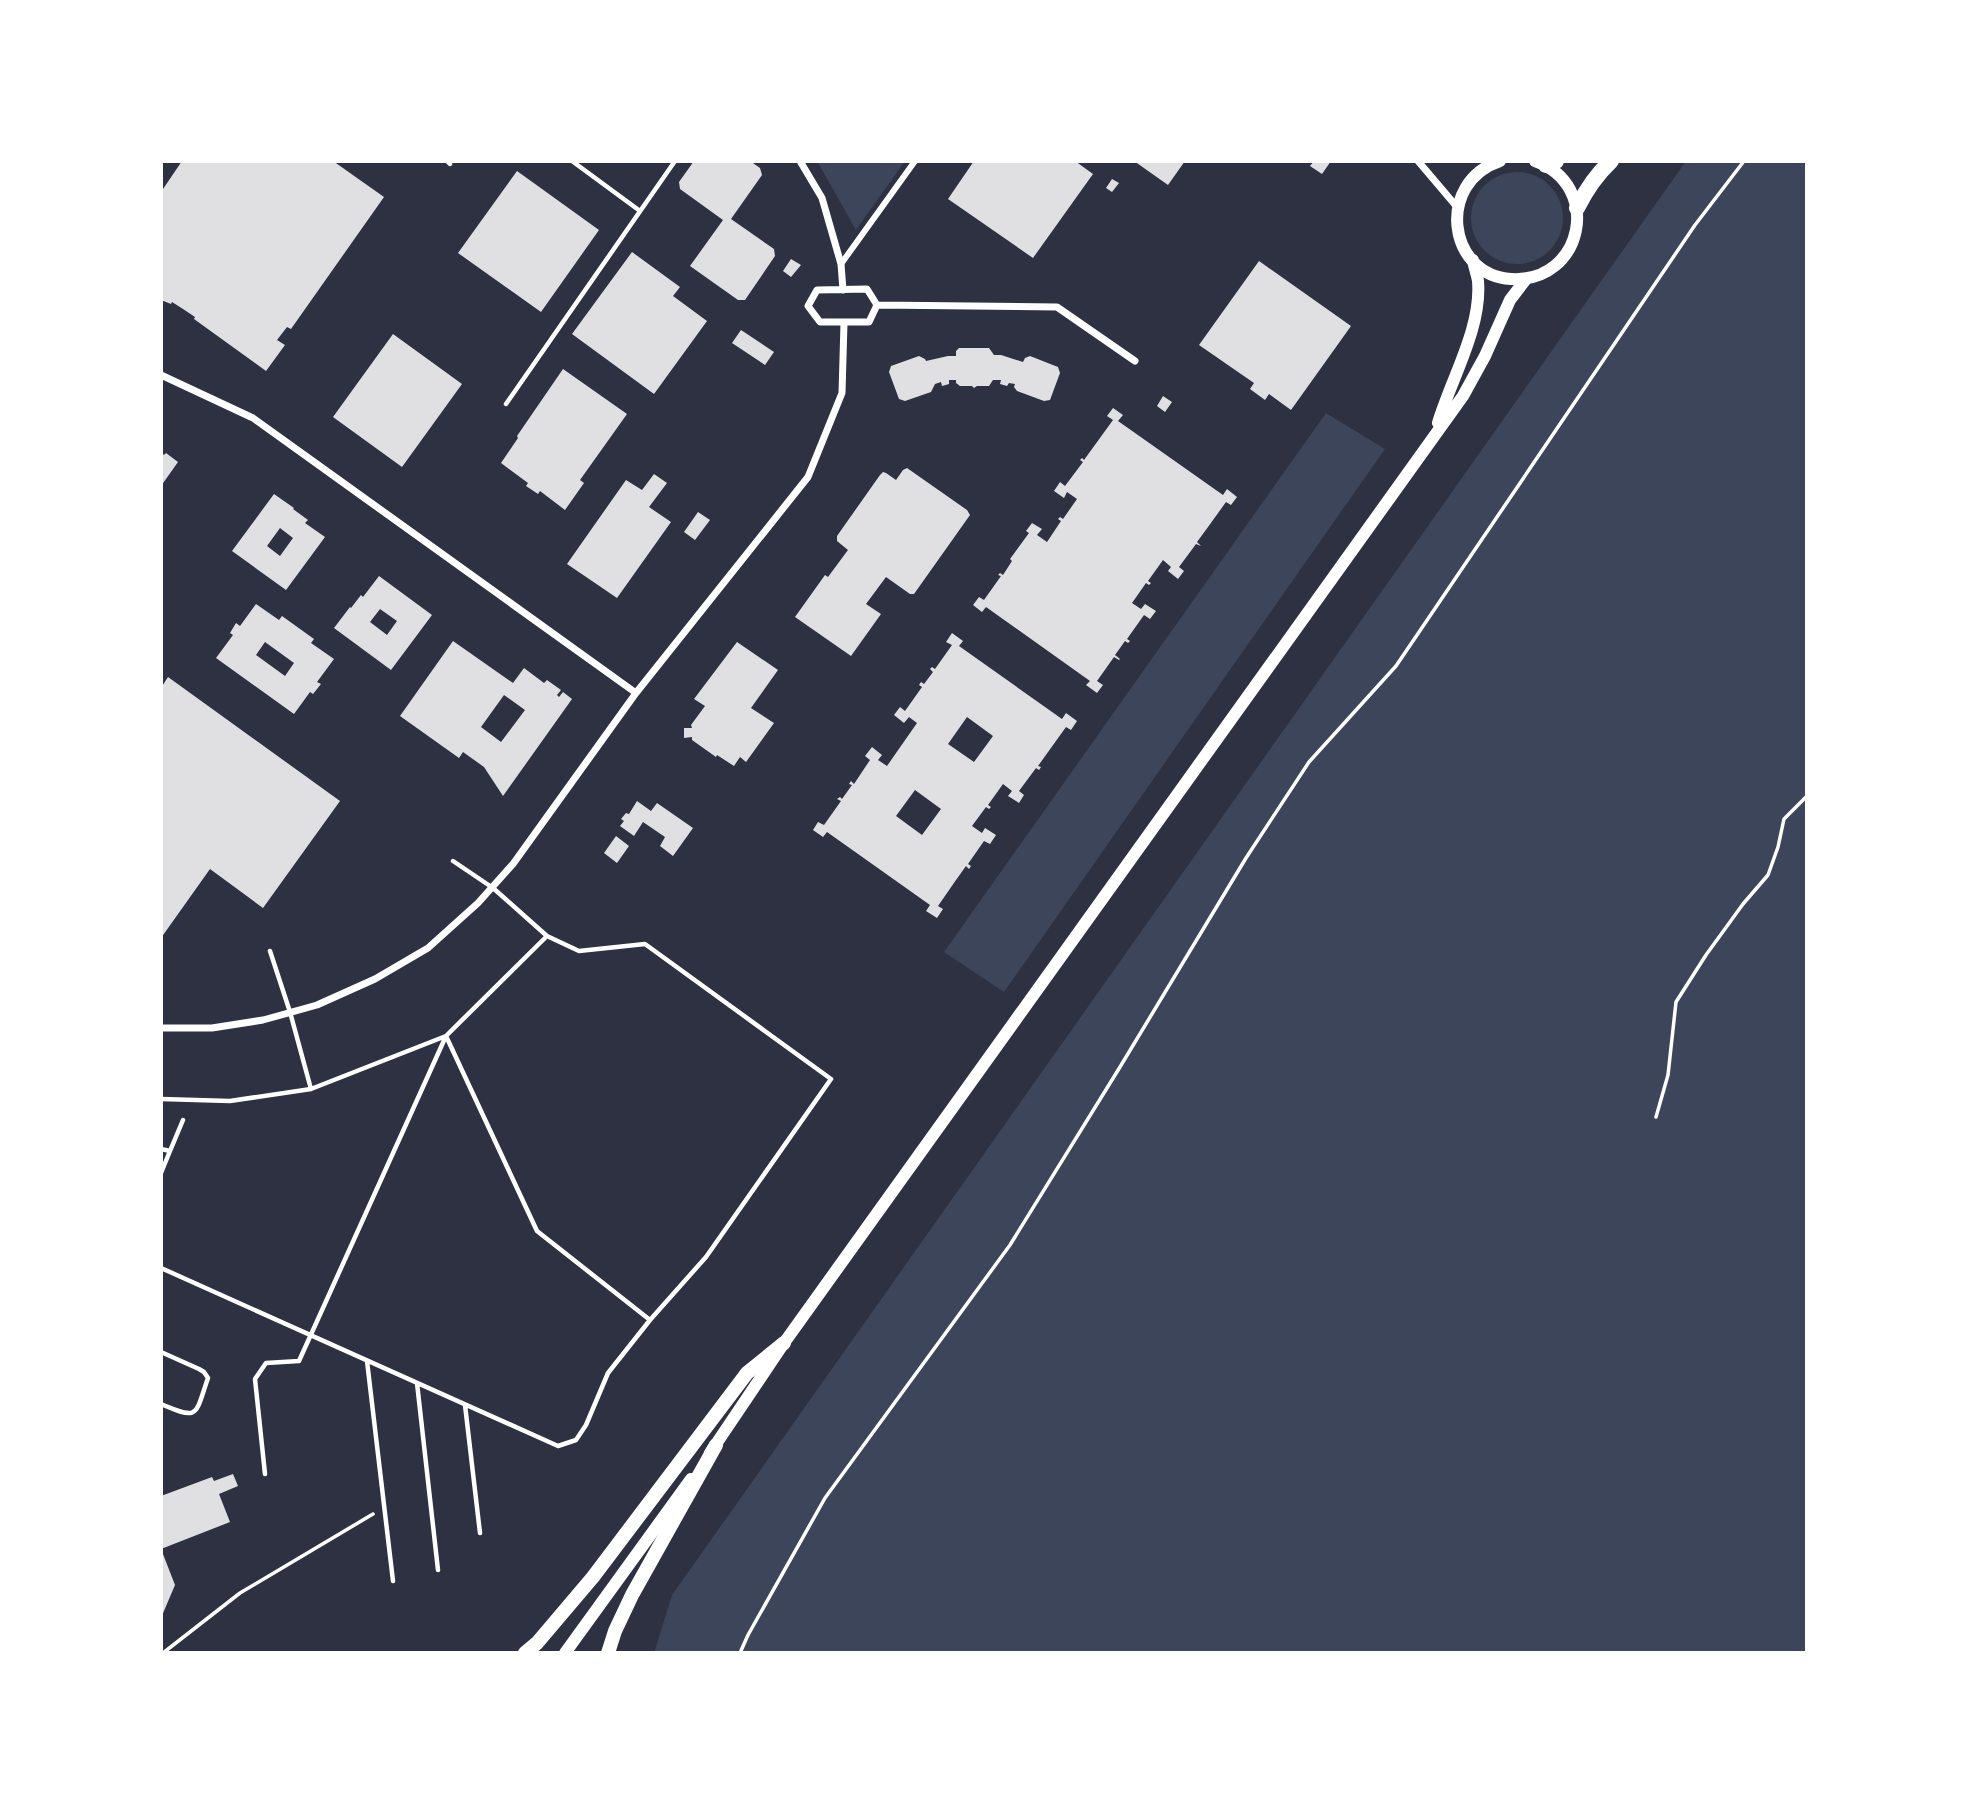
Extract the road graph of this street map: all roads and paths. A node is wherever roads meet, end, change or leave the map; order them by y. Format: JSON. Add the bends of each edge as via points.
{"nodes":[{"id":1,"x":572,"y":161,"type":"edge"},
{"id":2,"x":675,"y":161,"type":"edge"},
{"id":3,"x":800,"y":161,"type":"edge"},
{"id":4,"x":915,"y":161,"type":"edge"},
{"id":5,"x":1419,"y":161,"type":"edge"},
{"id":6,"x":1611,"y":161,"type":"edge"},
{"id":7,"x":1744,"y":161,"type":"edge"},
{"id":8,"x":1490,"y":162,"type":"edge"},
{"id":9,"x":1546,"y":162,"type":"edge"},
{"id":10,"x":1457,"y":207,"type":"junction"},
{"id":11,"x":1577,"y":208,"type":"junction"},
{"id":12,"x":640,"y":211,"type":"junction"},
{"id":13,"x":1473,"y":259,"type":"junction"},
{"id":14,"x":841,"y":264,"type":"junction"},
{"id":15,"x":1526,"y":279,"type":"junction"},
{"id":16,"x":843,"y":290,"type":"junction"},
{"id":17,"x":877,"y":305,"type":"junction"},
{"id":18,"x":844,"y":323,"type":"junction"},
{"id":19,"x":1135,"y":360,"type":"dead end"},
{"id":20,"x":161,"y":375,"type":"edge"},
{"id":21,"x":506,"y":404,"type":"dead end"},
{"id":22,"x":1434,"y":434,"type":"junction"},
{"id":23,"x":636,"y":693,"type":"junction"},
{"id":24,"x":1807,"y":796,"type":"edge"},
{"id":25,"x":453,"y":861,"type":"dead end"},
{"id":26,"x":493,"y":888,"type":"junction"},
{"id":27,"x":547,"y":936,"type":"junction"},
{"id":28,"x":270,"y":951,"type":"dead end"},
{"id":29,"x":290,"y":1012,"type":"junction"},
{"id":30,"x":161,"y":1028,"type":"edge"},
{"id":31,"x":446,"y":1036,"type":"junction"},
{"id":32,"x":311,"y":1089,"type":"junction"},
{"id":33,"x":161,"y":1099,"type":"edge"},
{"id":34,"x":1656,"y":1117,"type":"dead end"},
{"id":35,"x":183,"y":1120,"type":"dead end"},
{"id":36,"x":161,"y":1149,"type":"edge"},
{"id":37,"x":170,"y":1151,"type":"junction"},
{"id":38,"x":161,"y":1173,"type":"edge"},
{"id":39,"x":161,"y":1268,"type":"edge"},
{"id":40,"x":650,"y":1320,"type":"junction"},
{"id":41,"x":311,"y":1335,"type":"junction"},
{"id":42,"x":784,"y":1343,"type":"junction"},
{"id":43,"x":161,"y":1352,"type":"edge"},
{"id":44,"x":367,"y":1360,"type":"junction"},
{"id":45,"x":417,"y":1382,"type":"junction"},
{"id":46,"x":161,"y":1404,"type":"edge"},
{"id":47,"x":465,"y":1405,"type":"junction"},
{"id":48,"x":716,"y":1445,"type":"junction"},
{"id":49,"x":265,"y":1474,"type":"dead end"},
{"id":50,"x":384,"y":1508,"type":"junction"},
{"id":51,"x":480,"y":1533,"type":"dead end"},
{"id":52,"x":438,"y":1570,"type":"dead end"},
{"id":53,"x":393,"y":1581,"type":"dead end"},
{"id":54,"x":163,"y":1653,"type":"edge"},
{"id":55,"x":524,"y":1653,"type":"edge"},
{"id":56,"x":565,"y":1653,"type":"edge"},
{"id":57,"x":608,"y":1653,"type":"edge"},
{"id":58,"x":740,"y":1653,"type":"edge"}],
"edges":[{"from":1,"to":12,"type":"lane"},
{"from":2,"to":12,"type":"lane"},
{"from":3,"to":14,"type":"street","via":[[822,198]]},
{"from":4,"to":14,"type":"street"},
{"from":5,"to":10,"type":"street"},
{"from":6,"to":11,"type":"highway","via":[[1587,188]]},
{"from":7,"to":58,"type":"path","via":[[1695,225],[1396,666],[1309,762],[1010,1245],[825,1498]]},
{"from":8,"to":10,"type":"main road","via":[[1463,189]]},
{"from":9,"to":11,"type":"main road","via":[[1572,191]]},
{"from":10,"to":13,"type":"main road","via":[[1457,228]]},
{"from":11,"to":15,"type":"main road","via":[[1578,224],[1566,254],[1555,266]]},
{"from":12,"to":21,"type":"lane"},
{"from":13,"to":15,"type":"main road","via":[[1492,274]]},
{"from":13,"to":22,"type":"main road","via":[[1478,280],[1474,324]]},
{"from":14,"to":16,"type":"street"},
{"from":15,"to":22,"type":"main road","via":[[1510,300],[1463,396]]},
{"from":16,"to":17,"type":"street","via":[[867,289]]},
{"from":16,"to":18,"type":"street","via":[[817,290],[808,306],[820,323]]},
{"from":17,"to":18,"type":"street","via":[[869,322]]},
{"from":17,"to":19,"type":"street","via":[[1057,307]]},
{"from":18,"to":23,"type":"street","via":[[842,393],[808,477]]},
{"from":20,"to":23,"type":"street","via":[[253,418]]},
{"from":22,"to":42,"type":"main road"},
{"from":23,"to":26,"type":"street"},
{"from":24,"to":34,"type":"path","via":[[1784,819],[1768,875],[1676,1002],[1668,1075]]},
{"from":25,"to":26,"type":"lane"},
{"from":26,"to":27,"type":"lane"},
{"from":26,"to":29,"type":"street","via":[[418,954],[375,979]]},
{"from":27,"to":31,"type":"lane"},
{"from":27,"to":40,"type":"lane","via":[[579,951],[646,944],[831,1079],[706,1256]]},
{"from":28,"to":29,"type":"lane"},
{"from":29,"to":30,"type":"street","via":[[212,1028]]},
{"from":29,"to":32,"type":"lane"},
{"from":31,"to":32,"type":"lane"},
{"from":31,"to":40,"type":"lane","via":[[537,1231]]},
{"from":31,"to":41,"type":"lane"},
{"from":32,"to":33,"type":"lane","via":[[230,1101]]},
{"from":35,"to":37,"type":"lane"},
{"from":36,"to":37,"type":"lane"},
{"from":37,"to":38,"type":"lane"},
{"from":39,"to":41,"type":"lane"},
{"from":40,"to":47,"type":"lane","via":[[608,1373],[576,1440],[558,1446]]},
{"from":41,"to":44,"type":"lane"},
{"from":41,"to":49,"type":"lane","via":[[299,1361],[266,1363],[255,1379]]},
{"from":42,"to":48,"type":"main road"},
{"from":42,"to":55,"type":"main road","via":[[747,1373],[593,1577]]},
{"from":43,"to":46,"type":"lane","via":[[199,1369],[208,1378],[197,1410],[190,1414]]},
{"from":44,"to":45,"type":"lane"},
{"from":44,"to":50,"type":"lane"},
{"from":45,"to":47,"type":"lane"},
{"from":45,"to":52,"type":"lane"},
{"from":47,"to":51,"type":"lane"},
{"from":48,"to":56,"type":"main road"},
{"from":48,"to":57,"type":"main road","via":[[632,1595]]},
{"from":50,"to":53,"type":"lane"},
{"from":50,"to":54,"type":"path","via":[[240,1593]]}]}
